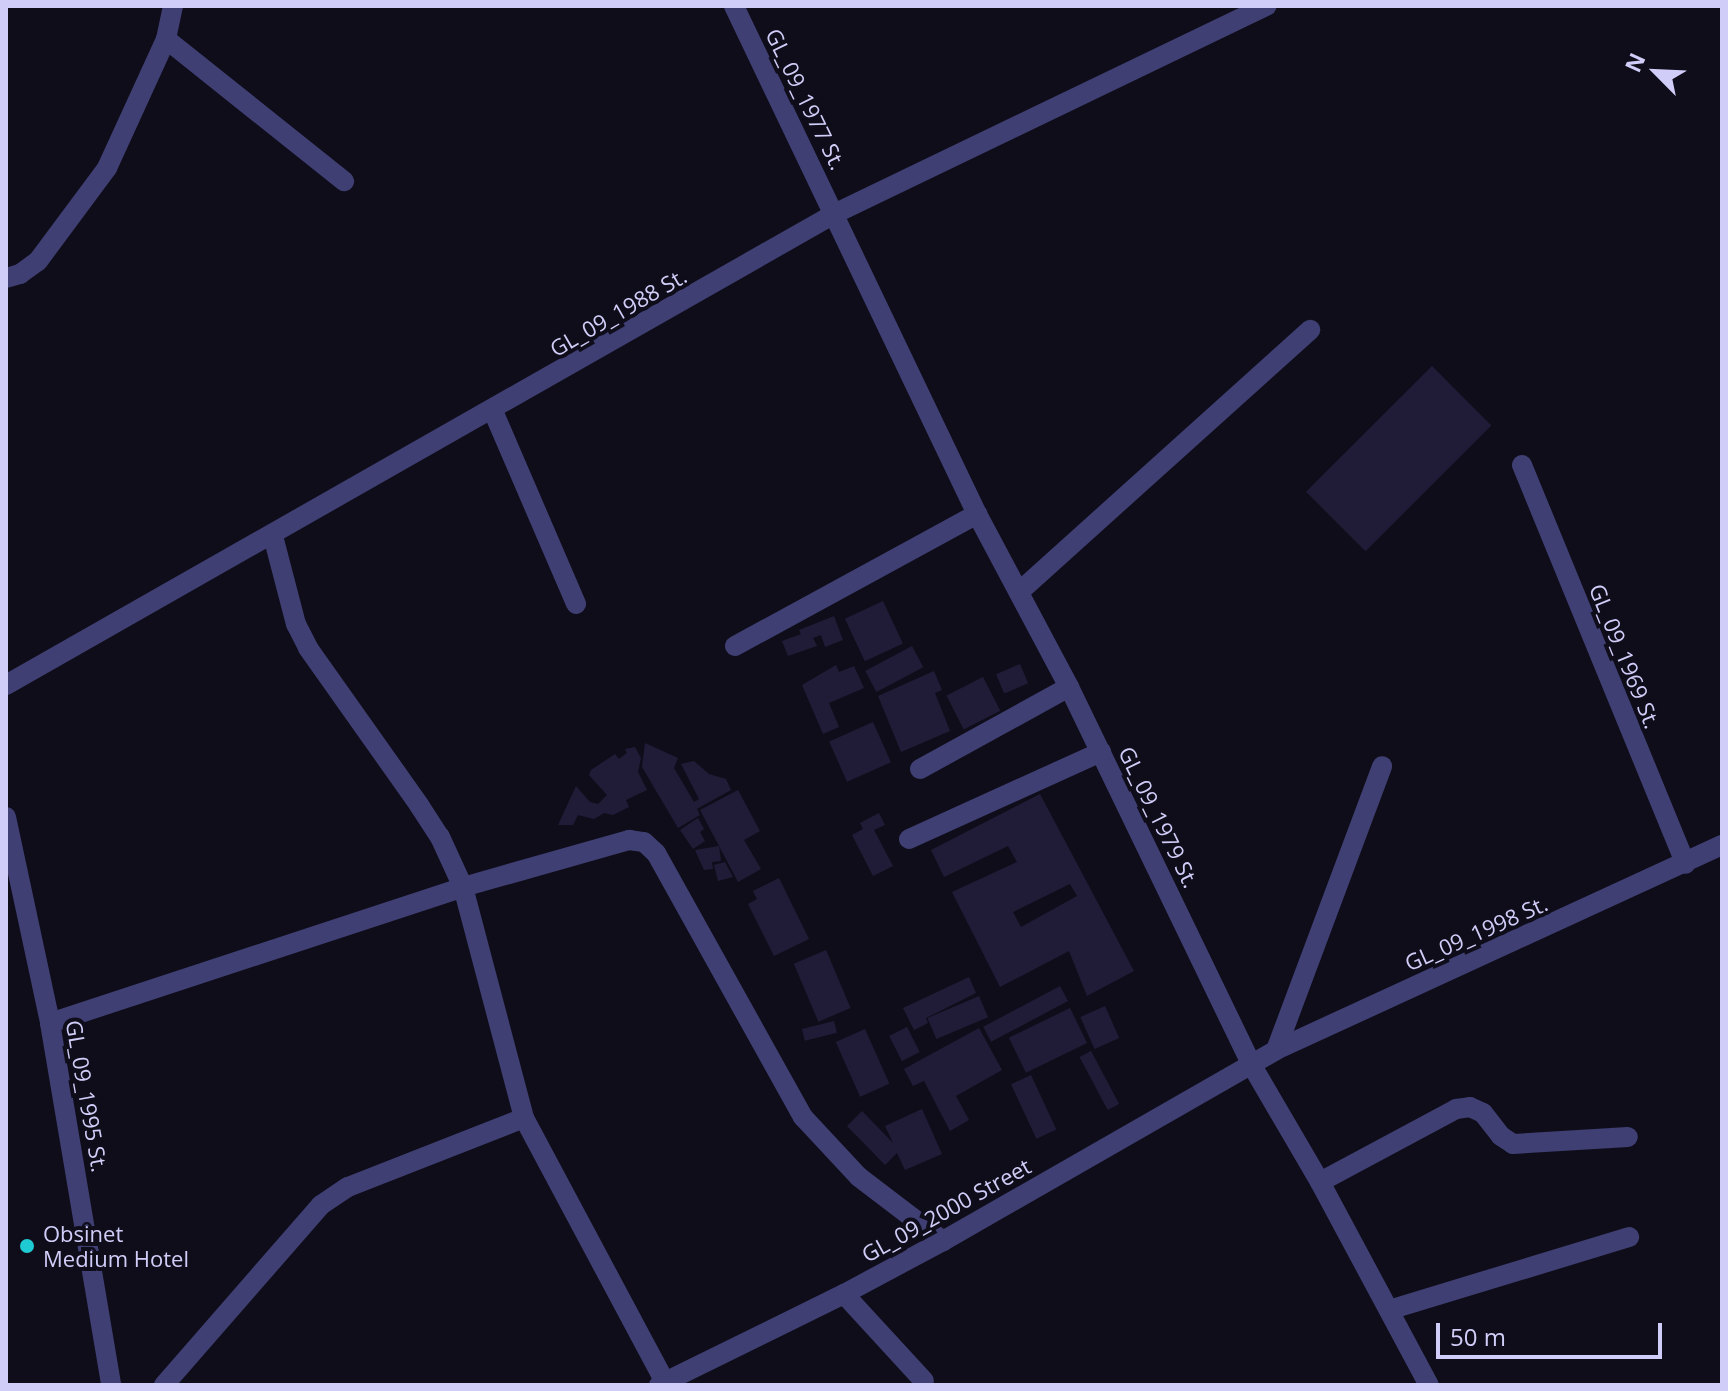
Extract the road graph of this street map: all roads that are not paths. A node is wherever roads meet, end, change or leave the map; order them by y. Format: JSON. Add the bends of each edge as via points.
{"nodes":[{"id":1,"x":173,"y":6,"type":"edge"},
{"id":2,"x":734,"y":6,"type":"edge"},
{"id":3,"x":1267,"y":6,"type":"edge"},
{"id":4,"x":166,"y":39,"type":"junction"},
{"id":5,"x":344,"y":181,"type":"dead end"},
{"id":6,"x":834,"y":214,"type":"junction"},
{"id":7,"x":6,"y":278,"type":"edge"},
{"id":8,"x":1310,"y":330,"type":"dead end"},
{"id":9,"x":493,"y":411,"type":"junction"},
{"id":10,"x":1522,"y":465,"type":"dead end"},
{"id":11,"x":977,"y":514,"type":"junction"},
{"id":12,"x":273,"y":536,"type":"junction"},
{"id":13,"x":1019,"y":592,"type":"junction"},
{"id":14,"x":576,"y":604,"type":"dead end"},
{"id":15,"x":735,"y":646,"type":"dead end"},
{"id":16,"x":6,"y":685,"type":"edge"},
{"id":17,"x":1069,"y":687,"type":"junction"},
{"id":18,"x":1101,"y":752,"type":"junction"},
{"id":19,"x":1382,"y":766,"type":"dead end"},
{"id":20,"x":920,"y":769,"type":"dead end"},
{"id":21,"x":6,"y":817,"type":"edge"},
{"id":22,"x":909,"y":839,"type":"dead end"},
{"id":23,"x":1722,"y":845,"type":"edge"},
{"id":24,"x":1686,"y":864,"type":"junction"},
{"id":25,"x":463,"y":887,"type":"junction"},
{"id":26,"x":50,"y":1023,"type":"junction"},
{"id":27,"x":1276,"y":1050,"type":"junction"},
{"id":28,"x":1251,"y":1064,"type":"junction"},
{"id":29,"x":524,"y":1118,"type":"junction"},
{"id":30,"x":1628,"y":1137,"type":"dead end"},
{"id":31,"x":1320,"y":1182,"type":"junction"},
{"id":32,"x":1629,"y":1237,"type":"dead end"},
{"id":33,"x":943,"y":1241,"type":"junction"},
{"id":34,"x":844,"y":1294,"type":"junction"},
{"id":35,"x":1389,"y":1310,"type":"junction"},
{"id":36,"x":924,"y":1381,"type":"dead end"},
{"id":37,"x":662,"y":1383,"type":"edge"},
{"id":38,"x":111,"y":1385,"type":"edge"},
{"id":39,"x":164,"y":1385,"type":"edge"},
{"id":40,"x":1429,"y":1385,"type":"edge"}],
"edges":[{"from":1,"to":4,"type":"street"},
{"from":2,"to":6,"type":"street","name":"GL_09_1977 St."},
{"from":3,"to":6,"type":"street","name":"GL_09_1988 St."},
{"from":4,"to":5,"type":"street"},
{"from":4,"to":7,"type":"street","via":[[107,168],[38,261]]},
{"from":6,"to":9,"type":"street","name":"GL_09_1988 St."},
{"from":6,"to":11,"type":"street","name":"GL_09_1979 St."},
{"from":8,"to":13,"type":"street"},
{"from":9,"to":12,"type":"street","name":"GL_09_1988 St."},
{"from":9,"to":14,"type":"street"},
{"from":10,"to":24,"type":"street","name":"GL_09_1969 St."},
{"from":11,"to":13,"type":"street","name":"GL_09_1979 St."},
{"from":11,"to":15,"type":"street"},
{"from":12,"to":16,"type":"street","name":"GL_09_1988 St."},
{"from":12,"to":25,"type":"street","via":[[296,624],[308,648],[426,815]]},
{"from":13,"to":17,"type":"street","name":"GL_09_1979 St."},
{"from":17,"to":18,"type":"street","name":"GL_09_1979 St."},
{"from":17,"to":20,"type":"street"},
{"from":18,"to":22,"type":"street"},
{"from":18,"to":28,"type":"street","name":"GL_09_1979 St."},
{"from":19,"to":27,"type":"street"},
{"from":21,"to":26,"type":"street","name":"GL_09_1995 St."},
{"from":23,"to":24,"type":"street","name":"GL_09_1998 St."},
{"from":24,"to":27,"type":"street","name":"GL_09_1998 St."},
{"from":25,"to":26,"type":"street"},
{"from":25,"to":29,"type":"street"},
{"from":25,"to":33,"type":"street","via":[[629,840],[644,842],[656,853],[803,1117],[859,1177]]},
{"from":26,"to":38,"type":"street","name":"GL_09_1995 St."},
{"from":27,"to":28,"type":"street","name":"GL_09_1998 St."},
{"from":28,"to":31,"type":"street","name":"GL_09_1979 St."},
{"from":28,"to":33,"type":"street","name":"GL_09_2000 Street"},
{"from":29,"to":37,"type":"street"},
{"from":29,"to":39,"type":"street","via":[[348,1187],[321,1205]]},
{"from":30,"to":31,"type":"street","via":[[1513,1144],[1483,1113],[1470,1107],[1456,1109]]},
{"from":31,"to":35,"type":"street","name":"GL_09_1979 St."},
{"from":32,"to":35,"type":"street"},
{"from":33,"to":34,"type":"street","name":"GL_09_2000 Street"},
{"from":34,"to":36,"type":"street"},
{"from":34,"to":37,"type":"street","name":"GL_09_2000 Street"},
{"from":35,"to":40,"type":"street","name":"GL_09_1979 St."}]}
